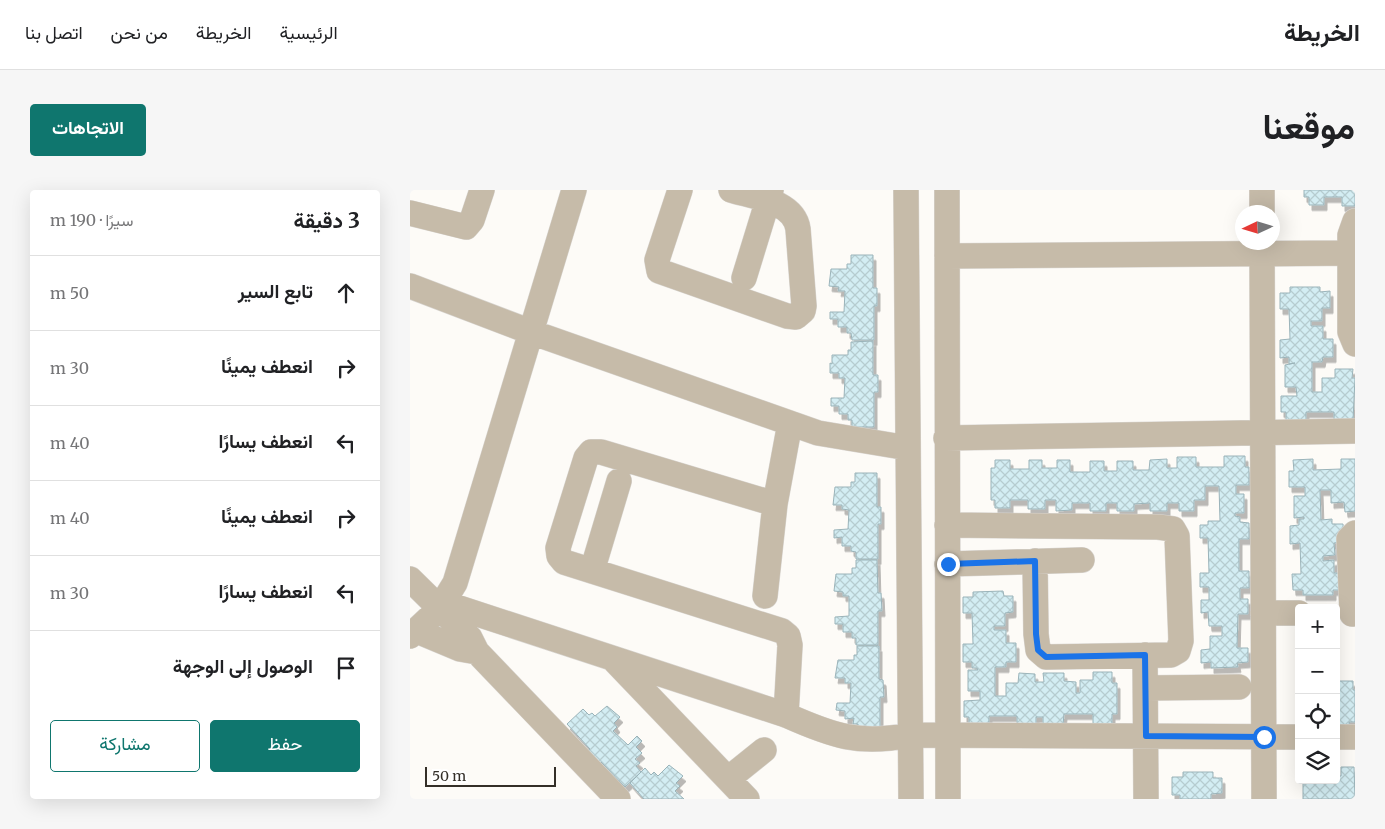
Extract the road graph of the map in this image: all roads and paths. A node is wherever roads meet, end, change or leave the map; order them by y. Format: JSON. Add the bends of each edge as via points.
{"nodes":[{"id":1,"x":482,"y":190,"type":"edge"},
{"id":2,"x":574,"y":190,"type":"edge"},
{"id":3,"x":680,"y":190,"type":"edge"},
{"id":4,"x":731,"y":190,"type":"edge"},
{"id":5,"x":906,"y":190,"type":"edge"},
{"id":6,"x":947,"y":190,"type":"edge"},
{"id":7,"x":1262,"y":190,"type":"edge"},
{"id":8,"x":769,"y":196,"type":"edge"},
{"id":9,"x":1262,"y":205,"type":"edge"},
{"id":10,"x":410,"y":213,"type":"edge"},
{"id":11,"x":1355,"y":221,"type":"edge"},
{"id":12,"x":1235,"y":249,"type":"edge"},
{"id":13,"x":1280,"y":249,"type":"edge"},
{"id":14,"x":1262,"y":250,"type":"edge"},
{"id":15,"x":1352,"y":253,"type":"edge"},
{"id":16,"x":947,"y":256,"type":"junction"},
{"id":17,"x":744,"y":278,"type":"dead end"},
{"id":18,"x":410,"y":286,"type":"edge"},
{"id":19,"x":531,"y":332,"type":"junction"},
{"id":20,"x":1355,"y":344,"type":"edge"},
{"id":21,"x":790,"y":423,"type":"junction"},
{"id":22,"x":1355,"y":430,"type":"edge"},
{"id":23,"x":1263,"y":431,"type":"junction"},
{"id":24,"x":946,"y":438,"type":"junction"},
{"id":25,"x":908,"y":448,"type":"junction"},
{"id":26,"x":619,"y":481,"type":"dead end"},
{"id":27,"x":775,"y":504,"type":"junction"},
{"id":28,"x":947,"y":525,"type":"junction"},
{"id":29,"x":1355,"y":533,"type":"edge"},
{"id":30,"x":1082,"y":560,"type":"dead end"},
{"id":31,"x":1035,"y":561,"type":"junction"},
{"id":32,"x":948,"y":564,"type":"junction"},
{"id":33,"x":592,"y":571,"type":"junction"},
{"id":34,"x":410,"y":579,"type":"edge"},
{"id":35,"x":765,"y":596,"type":"dead end"},
{"id":36,"x":442,"y":606,"type":"junction"},
{"id":37,"x":1264,"y":613,"type":"junction"},
{"id":38,"x":1295,"y":614,"type":"edge"},
{"id":39,"x":1348,"y":614,"type":"edge"},
{"id":40,"x":414,"y":634,"type":"edge"},
{"id":41,"x":477,"y":652,"type":"junction"},
{"id":42,"x":1145,"y":655,"type":"junction"},
{"id":43,"x":611,"y":658,"type":"junction"},
{"id":44,"x":1239,"y":687,"type":"dead end"},
{"id":45,"x":1146,"y":688,"type":"junction"},
{"id":46,"x":786,"y":715,"type":"junction"},
{"id":47,"x":910,"y":735,"type":"junction"},
{"id":48,"x":948,"y":735,"type":"junction"},
{"id":49,"x":1146,"y":736,"type":"junction"},
{"id":50,"x":1264,"y":737,"type":"junction"},
{"id":51,"x":1295,"y":737,"type":"edge"},
{"id":52,"x":1340,"y":737,"type":"edge"},
{"id":53,"x":1355,"y":737,"type":"edge"},
{"id":54,"x":764,"y":750,"type":"dead end"},
{"id":55,"x":728,"y":779,"type":"junction"},
{"id":56,"x":618,"y":799,"type":"edge"},
{"id":57,"x":747,"y":799,"type":"edge"},
{"id":58,"x":911,"y":799,"type":"edge"},
{"id":59,"x":948,"y":799,"type":"edge"},
{"id":60,"x":1146,"y":799,"type":"edge"},
{"id":61,"x":1264,"y":799,"type":"edge"}],
"edges":[{"from":1,"to":10,"type":"street","via":[[472,220],[466,227]]},
{"from":2,"to":19,"type":"street"},
{"from":3,"to":8,"type":"street","via":[[657,260],[660,271],[796,317],[804,306],[798,223],[787,209]]},
{"from":4,"to":8,"type":"street"},
{"from":5,"to":25,"type":"street"},
{"from":6,"to":16,"type":"street"},
{"from":7,"to":9,"type":"street"},
{"from":8,"to":17,"type":"street"},
{"from":11,"to":15,"type":"street","via":[[1350,230]]},
{"from":12,"to":16,"type":"street"},
{"from":13,"to":15,"type":"street"},
{"from":14,"to":23,"type":"street"},
{"from":15,"to":20,"type":"street","via":[[1350,332]]},
{"from":16,"to":24,"type":"street"},
{"from":18,"to":19,"type":"street"},
{"from":19,"to":21,"type":"street"},
{"from":19,"to":36,"type":"street","via":[[455,583]]},
{"from":21,"to":25,"type":"street","via":[[818,433]]},
{"from":21,"to":27,"type":"street"},
{"from":22,"to":23,"type":"street"},
{"from":23,"to":24,"type":"street"},
{"from":23,"to":37,"type":"street"},
{"from":24,"to":28,"type":"street"},
{"from":25,"to":47,"type":"street"},
{"from":26,"to":33,"type":"street"},
{"from":27,"to":33,"type":"street","via":[[601,452],[591,452],[586,458],[558,548],[564,562]]},
{"from":27,"to":35,"type":"street"},
{"from":28,"to":32,"type":"street"},
{"from":28,"to":42,"type":"street","via":[[1158,526],[1173,529],[1177,536],[1182,642],[1178,651],[1171,655]]},
{"from":29,"to":39,"type":"street","via":[[1349,539]]},
{"from":30,"to":31,"type":"street"},
{"from":31,"to":32,"type":"street"},
{"from":31,"to":42,"type":"street","via":[[1036,634],[1038,650],[1046,657]]},
{"from":32,"to":48,"type":"street"},
{"from":33,"to":46,"type":"street","via":[[782,631],[788,636],[790,645]]},
{"from":34,"to":36,"type":"street"},
{"from":36,"to":40,"type":"street"},
{"from":36,"to":41,"type":"street","via":[[470,638]]},
{"from":36,"to":43,"type":"street"},
{"from":37,"to":38,"type":"street"},
{"from":37,"to":50,"type":"street"},
{"from":40,"to":41,"type":"street"},
{"from":41,"to":56,"type":"street"},
{"from":42,"to":45,"type":"street"},
{"from":43,"to":46,"type":"street"},
{"from":43,"to":55,"type":"street"},
{"from":44,"to":45,"type":"street"},
{"from":45,"to":49,"type":"street"},
{"from":46,"to":47,"type":"street","via":[[827,733],[856,738],[884,740]]},
{"from":47,"to":48,"type":"street"},
{"from":47,"to":58,"type":"street"},
{"from":48,"to":49,"type":"street"},
{"from":48,"to":59,"type":"street"},
{"from":49,"to":50,"type":"street"},
{"from":49,"to":60,"type":"street"},
{"from":50,"to":51,"type":"street"},
{"from":50,"to":61,"type":"street"},
{"from":52,"to":53,"type":"street"},
{"from":54,"to":55,"type":"street"},
{"from":55,"to":57,"type":"street"}]}
